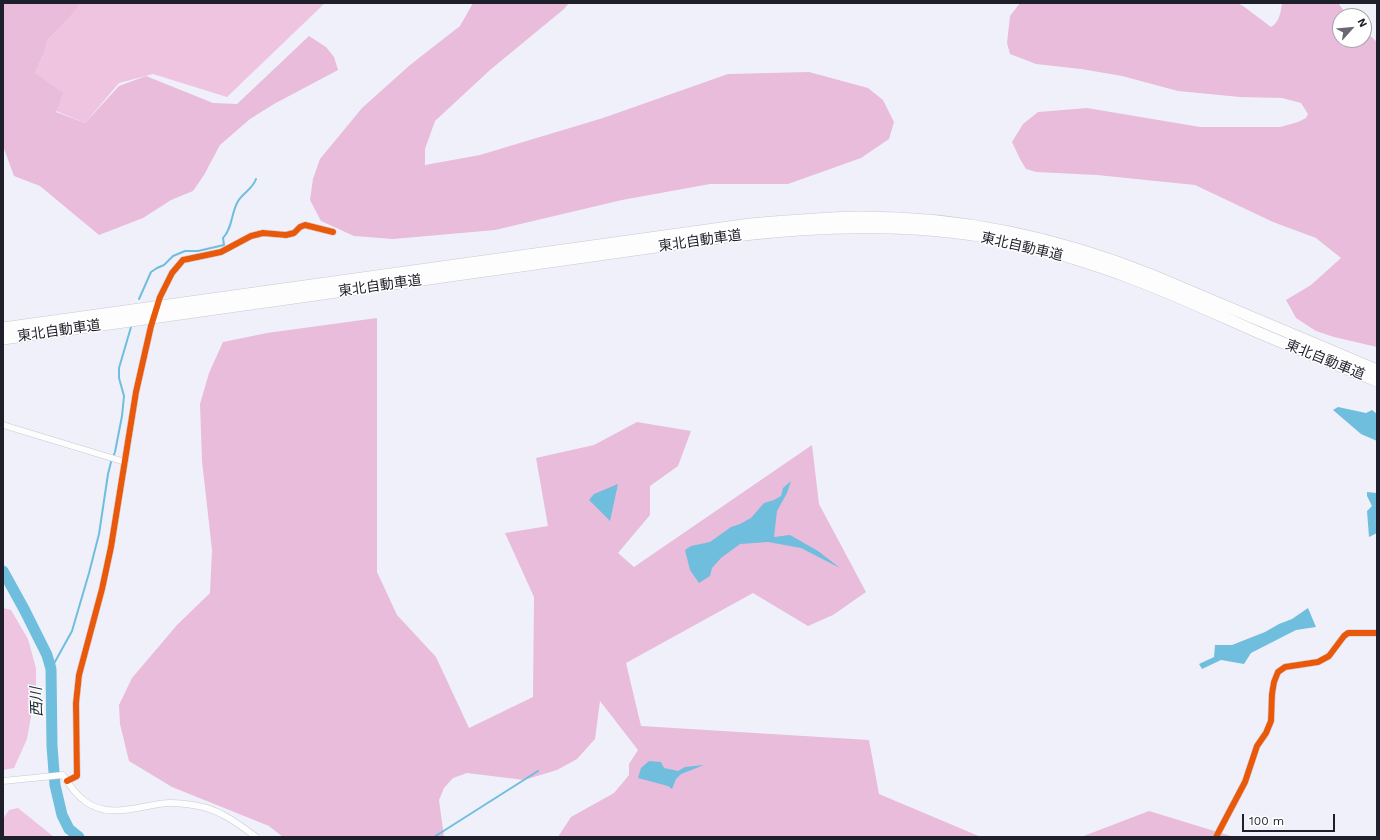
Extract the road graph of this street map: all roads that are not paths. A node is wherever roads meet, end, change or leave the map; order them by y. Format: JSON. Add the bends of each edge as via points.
{"nodes":[{"id":1,"x":333,"y":232,"type":"dead end"},
{"id":2,"x":160,"y":297,"type":"dead end"},
{"id":3,"x":151,"y":326,"type":"dead end"},
{"id":4,"x":3,"y":328,"type":"edge"},
{"id":5,"x":1262,"y":334,"type":"junction"},
{"id":6,"x":3,"y":338,"type":"edge"},
{"id":7,"x":1377,"y":370,"type":"edge"},
{"id":8,"x":1377,"y":381,"type":"edge"},
{"id":9,"x":1377,"y":389,"type":"edge"},
{"id":10,"x":3,"y":425,"type":"edge"},
{"id":11,"x":125,"y":462,"type":"junction"},
{"id":12,"x":1377,"y":633,"type":"edge"},
{"id":13,"x":67,"y":781,"type":"junction"},
{"id":14,"x":3,"y":782,"type":"edge"},
{"id":15,"x":256,"y":837,"type":"edge"},
{"id":16,"x":1216,"y":837,"type":"edge"}],
"edges":[{"from":1,"to":2,"type":"street","via":[[305,225],[294,233],[263,233],[251,236],[221,252],[183,260],[172,273]]},
{"from":3,"to":11,"type":"street","via":[[136,392]]},
{"from":4,"to":7,"type":"highway","name":"東北自動車道","via":[[750,224],[822,218],[898,218],[1002,230],[1081,249],[1152,275]]},
{"from":5,"to":6,"type":"highway","name":"東北自動車道","via":[[1126,276],[1044,250],[966,235],[857,227],[802,229],[734,236]]},
{"from":5,"to":8,"type":"highway","name":"東北自動車道"},
{"from":5,"to":9,"type":"highway","via":[[1305,359]]},
{"from":10,"to":11,"type":"street"},
{"from":11,"to":13,"type":"street","via":[[102,589],[79,675],[76,703],[77,776]]},
{"from":12,"to":16,"type":"street","via":[[1348,633],[1329,656],[1318,662],[1285,667],[1278,672],[1266,733],[1257,746],[1245,782]]},
{"from":13,"to":14,"type":"street","via":[[63,774],[59,774]]},
{"from":13,"to":15,"type":"street","via":[[86,802],[103,810],[117,811],[170,803],[203,807],[232,819]]}]}
